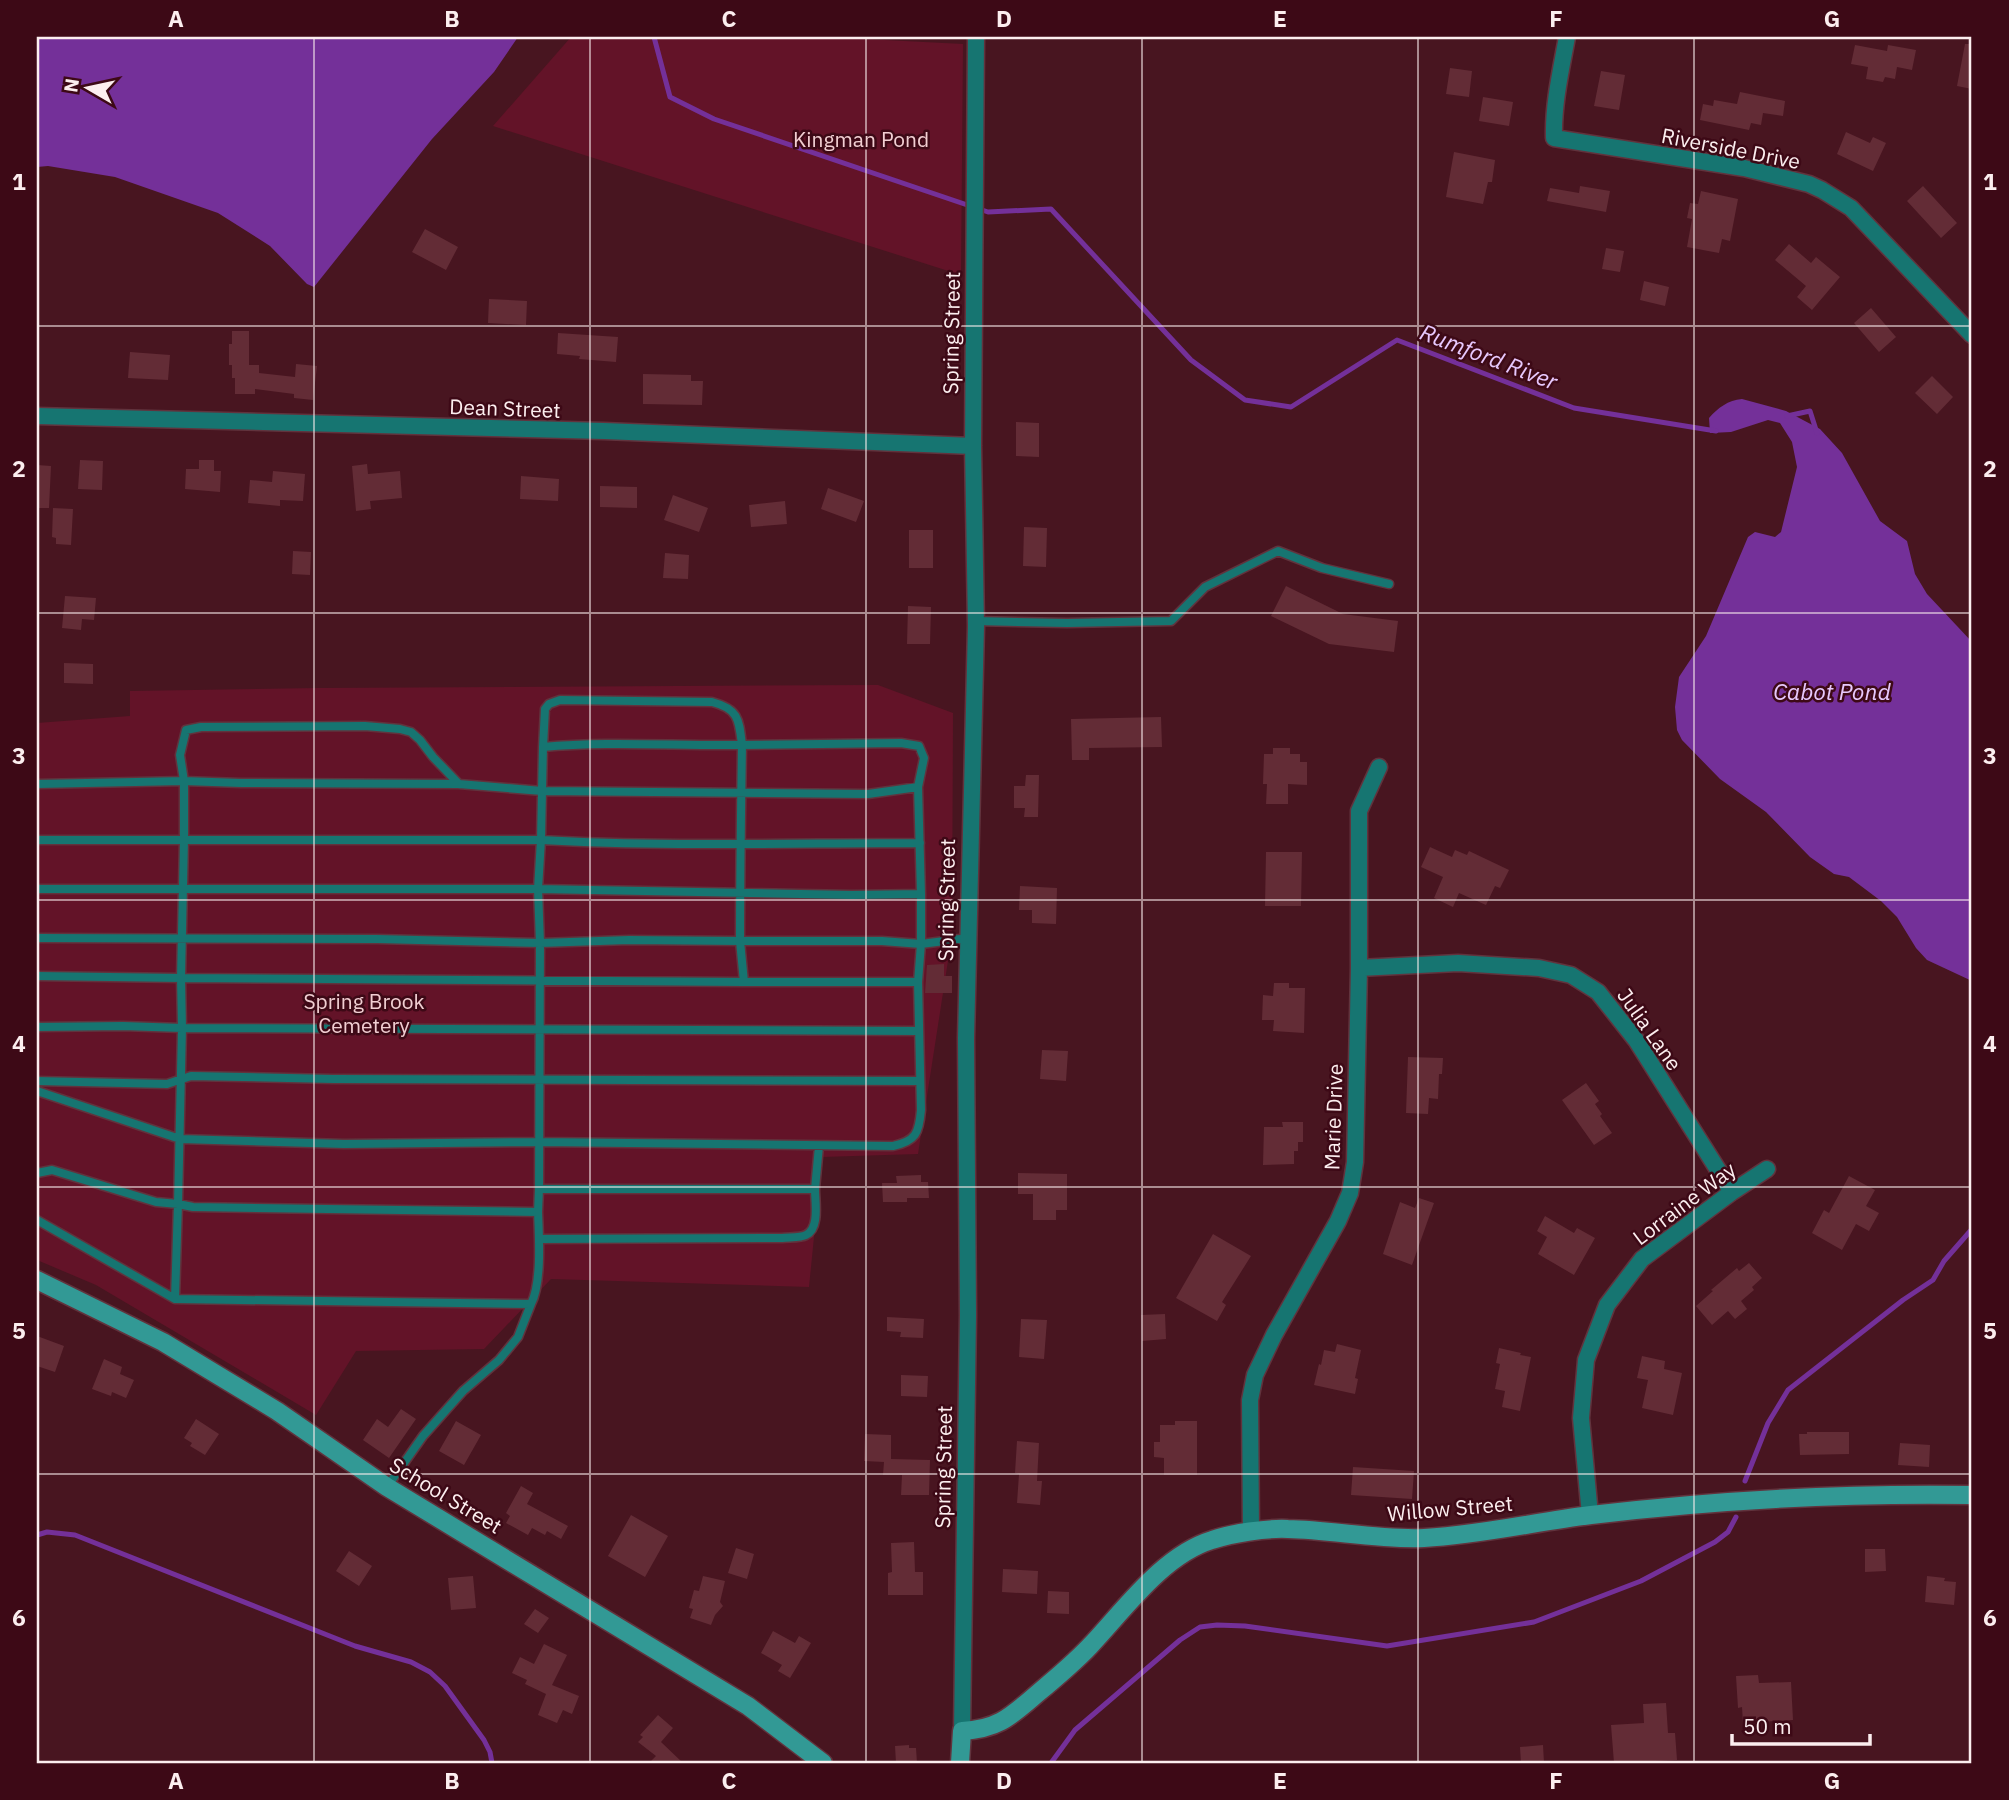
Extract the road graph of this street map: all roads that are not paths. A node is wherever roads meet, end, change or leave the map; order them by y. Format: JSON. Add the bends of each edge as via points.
{"nodes":[{"id":1,"x":976,"y":37,"type":"edge"},
{"id":2,"x":1567,"y":37,"type":"edge"},
{"id":3,"x":1972,"y":335,"type":"edge"},
{"id":4,"x":37,"y":416,"type":"edge"},
{"id":5,"x":973,"y":446,"type":"junction"},
{"id":6,"x":1389,"y":584,"type":"dead end"},
{"id":7,"x":975,"y":621,"type":"junction"},
{"id":8,"x":742,"y":745,"type":"junction"},
{"id":9,"x":543,"y":747,"type":"junction"},
{"id":10,"x":1379,"y":767,"type":"dead end"},
{"id":11,"x":184,"y":781,"type":"junction"},
{"id":12,"x":459,"y":783,"type":"junction"},
{"id":13,"x":37,"y":784,"type":"edge"},
{"id":14,"x":918,"y":787,"type":"junction"},
{"id":15,"x":542,"y":791,"type":"junction"},
{"id":16,"x":741,"y":793,"type":"junction"},
{"id":17,"x":184,"y":839,"type":"junction"},
{"id":18,"x":37,"y":840,"type":"edge"},
{"id":19,"x":541,"y":841,"type":"junction"},
{"id":20,"x":920,"y":843,"type":"junction"},
{"id":21,"x":740,"y":844,"type":"junction"},
{"id":22,"x":37,"y":889,"type":"edge"},
{"id":23,"x":182,"y":889,"type":"junction"},
{"id":24,"x":538,"y":889,"type":"junction"},
{"id":25,"x":740,"y":892,"type":"junction"},
{"id":26,"x":921,"y":894,"type":"junction"},
{"id":27,"x":37,"y":938,"type":"edge"},
{"id":28,"x":181,"y":939,"type":"junction"},
{"id":29,"x":968,"y":939,"type":"junction"},
{"id":30,"x":740,"y":941,"type":"junction"},
{"id":31,"x":540,"y":943,"type":"junction"},
{"id":32,"x":921,"y":944,"type":"junction"},
{"id":33,"x":1359,"y":968,"type":"junction"},
{"id":34,"x":37,"y":976,"type":"edge"},
{"id":35,"x":181,"y":978,"type":"junction"},
{"id":36,"x":540,"y":979,"type":"junction"},
{"id":37,"x":744,"y":982,"type":"junction"},
{"id":38,"x":918,"y":982,"type":"junction"},
{"id":39,"x":37,"y":1027,"type":"edge"},
{"id":40,"x":182,"y":1028,"type":"junction"},
{"id":41,"x":539,"y":1030,"type":"junction"},
{"id":42,"x":919,"y":1031,"type":"junction"},
{"id":43,"x":540,"y":1079,"type":"junction"},
{"id":44,"x":181,"y":1080,"type":"junction"},
{"id":45,"x":37,"y":1081,"type":"edge"},
{"id":46,"x":919,"y":1081,"type":"junction"},
{"id":47,"x":37,"y":1091,"type":"edge"},
{"id":48,"x":180,"y":1139,"type":"junction"},
{"id":49,"x":540,"y":1142,"type":"junction"},
{"id":50,"x":819,"y":1146,"type":"junction"},
{"id":51,"x":1767,"y":1169,"type":"dead end"},
{"id":52,"x":37,"y":1174,"type":"edge"},
{"id":53,"x":539,"y":1189,"type":"junction"},
{"id":54,"x":815,"y":1189,"type":"junction"},
{"id":55,"x":1732,"y":1192,"type":"junction"},
{"id":56,"x":178,"y":1205,"type":"junction"},
{"id":57,"x":538,"y":1212,"type":"junction"},
{"id":58,"x":37,"y":1220,"type":"edge"},
{"id":59,"x":539,"y":1239,"type":"junction"},
{"id":60,"x":37,"y":1280,"type":"edge"},
{"id":61,"x":175,"y":1299,"type":"junction"},
{"id":62,"x":531,"y":1304,"type":"junction"},
{"id":63,"x":387,"y":1487,"type":"junction"},
{"id":64,"x":1972,"y":1495,"type":"edge"},
{"id":65,"x":1590,"y":1515,"type":"junction"},
{"id":66,"x":1251,"y":1532,"type":"junction"},
{"id":67,"x":962,"y":1731,"type":"junction"},
{"id":68,"x":823,"y":1763,"type":"edge"},
{"id":69,"x":960,"y":1763,"type":"edge"}],
"edges":[{"from":1,"to":5,"type":"street","name":"Spring Street"},
{"from":2,"to":3,"type":"street","name":"Riverside Drive","via":[[1554,138],[1744,168],[1822,190],[1851,208]]},
{"from":4,"to":5,"type":"street","name":"Dean Street"},
{"from":5,"to":7,"type":"street","name":"Spring Street"},
{"from":6,"to":7,"type":"lane","via":[[1322,568],[1278,551],[1205,587],[1171,621]]},
{"from":7,"to":29,"type":"street","name":"Spring Street"},
{"from":8,"to":9,"type":"lane","via":[[580,743]]},
{"from":8,"to":9,"type":"lane","via":[[734,712],[712,702],[559,700],[545,709]]},
{"from":8,"to":14,"type":"lane","via":[[912,744],[919,746],[924,758]]},
{"from":8,"to":16,"type":"lane"},
{"from":9,"to":15,"type":"lane"},
{"from":10,"to":33,"type":"street","name":"Marie Drive","via":[[1360,811]]},
{"from":11,"to":12,"type":"lane"},
{"from":11,"to":12,"type":"lane","via":[[180,755],[186,730],[365,726],[411,732]]},
{"from":11,"to":13,"type":"lane"},
{"from":11,"to":17,"type":"lane"},
{"from":12,"to":15,"type":"lane"},
{"from":14,"to":16,"type":"lane","via":[[868,794]]},
{"from":14,"to":20,"type":"lane"},
{"from":15,"to":16,"type":"lane"},
{"from":15,"to":19,"type":"lane"},
{"from":16,"to":21,"type":"lane"},
{"from":17,"to":18,"type":"lane"},
{"from":17,"to":19,"type":"lane"},
{"from":17,"to":23,"type":"lane"},
{"from":19,"to":21,"type":"lane"},
{"from":19,"to":24,"type":"lane"},
{"from":20,"to":21,"type":"lane"},
{"from":20,"to":26,"type":"lane"},
{"from":21,"to":25,"type":"lane"},
{"from":22,"to":23,"type":"lane"},
{"from":23,"to":24,"type":"lane"},
{"from":23,"to":28,"type":"lane"},
{"from":24,"to":25,"type":"lane"},
{"from":24,"to":31,"type":"lane"},
{"from":25,"to":26,"type":"lane"},
{"from":25,"to":30,"type":"lane"},
{"from":26,"to":32,"type":"lane"},
{"from":27,"to":28,"type":"lane"},
{"from":28,"to":31,"type":"lane"},
{"from":28,"to":35,"type":"lane"},
{"from":29,"to":32,"type":"lane"},
{"from":29,"to":67,"type":"street","name":"Spring Street"},
{"from":30,"to":31,"type":"lane"},
{"from":30,"to":32,"type":"lane"},
{"from":30,"to":37,"type":"lane"},
{"from":31,"to":36,"type":"lane"},
{"from":32,"to":38,"type":"lane"},
{"from":33,"to":55,"type":"street","name":"Julia Lane","via":[[1458,963],[1539,968],[1571,975],[1598,992],[1636,1040]]},
{"from":33,"to":66,"type":"street","name":"Marie Drive","via":[[1355,1163],[1350,1193],[1255,1375],[1250,1400]]},
{"from":34,"to":35,"type":"lane"},
{"from":35,"to":36,"type":"lane"},
{"from":35,"to":40,"type":"lane"},
{"from":36,"to":37,"type":"lane"},
{"from":36,"to":41,"type":"lane"},
{"from":37,"to":38,"type":"lane"},
{"from":38,"to":42,"type":"lane"},
{"from":39,"to":40,"type":"lane"},
{"from":40,"to":41,"type":"lane"},
{"from":40,"to":44,"type":"lane"},
{"from":41,"to":42,"type":"lane"},
{"from":41,"to":43,"type":"lane"},
{"from":42,"to":46,"type":"lane"},
{"from":43,"to":44,"type":"lane","via":[[191,1076]]},
{"from":43,"to":46,"type":"lane"},
{"from":43,"to":49,"type":"lane"},
{"from":44,"to":45,"type":"lane","via":[[167,1084]]},
{"from":44,"to":48,"type":"lane"},
{"from":46,"to":50,"type":"lane","via":[[920,1126],[907,1143]]},
{"from":47,"to":48,"type":"lane"},
{"from":48,"to":49,"type":"lane","via":[[344,1144]]},
{"from":48,"to":56,"type":"lane"},
{"from":49,"to":50,"type":"lane"},
{"from":49,"to":53,"type":"lane"},
{"from":50,"to":54,"type":"lane"},
{"from":51,"to":55,"type":"street","name":"Lorraine Way"},
{"from":52,"to":56,"type":"lane","via":[[52,1170]]},
{"from":53,"to":54,"type":"lane"},
{"from":53,"to":57,"type":"lane"},
{"from":54,"to":59,"type":"lane","via":[[813,1229],[805,1235]]},
{"from":55,"to":65,"type":"street","name":"Lorraine Way","via":[[1642,1259],[1607,1305],[1586,1360],[1581,1419]]},
{"from":56,"to":57,"type":"lane"},
{"from":56,"to":61,"type":"lane"},
{"from":57,"to":59,"type":"lane"},
{"from":58,"to":61,"type":"lane"},
{"from":59,"to":62,"type":"lane","via":[[537,1294]]},
{"from":60,"to":63,"type":"street","name":"School Street","via":[[163,1342],[277,1411]]},
{"from":61,"to":62,"type":"lane"},
{"from":62,"to":63,"type":"lane","via":[[517,1337],[499,1360],[463,1391],[423,1436]]},
{"from":63,"to":68,"type":"street","name":"School Street","via":[[748,1706]]},
{"from":64,"to":65,"type":"street","name":"Willow Street","via":[[1752,1499]]},
{"from":65,"to":66,"type":"street","name":"Willow Street","via":[[1425,1538],[1287,1529]]},
{"from":66,"to":67,"type":"street","name":"Willow Street","via":[[1192,1547],[1145,1585],[1089,1647],[1011,1716],[993,1727]]},
{"from":67,"to":69,"type":"street","name":"Spring Street"}]}
